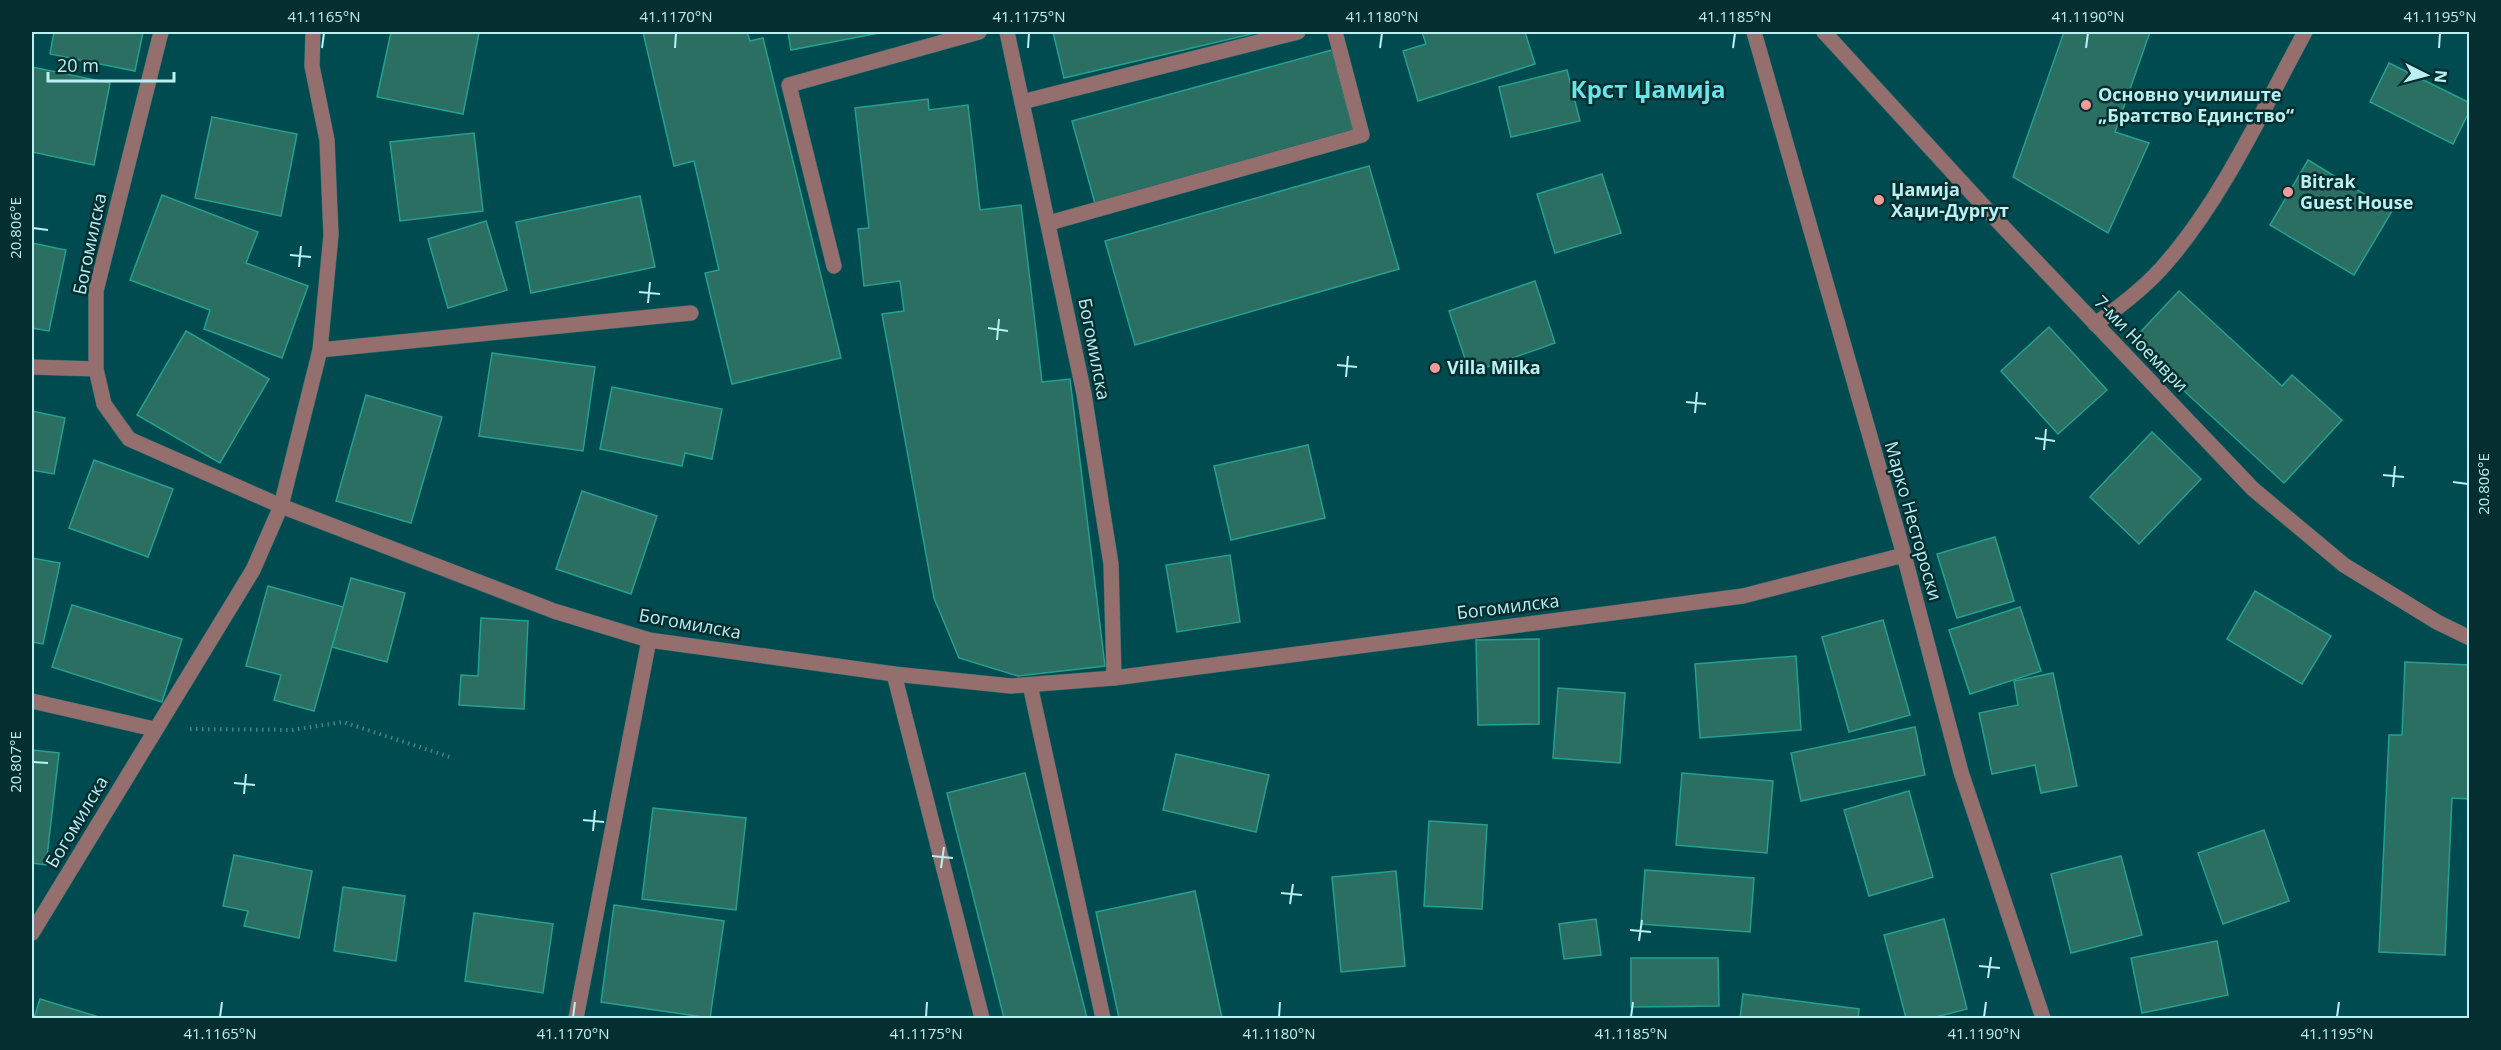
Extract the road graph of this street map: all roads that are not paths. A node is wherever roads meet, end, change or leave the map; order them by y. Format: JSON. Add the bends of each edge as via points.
{"nodes":[{"id":1,"x":162,"y":32,"type":"edge"},
{"id":2,"x":313,"y":32,"type":"edge"},
{"id":3,"x":979,"y":32,"type":"edge"},
{"id":4,"x":1007,"y":32,"type":"edge"},
{"id":5,"x":1298,"y":32,"type":"edge"},
{"id":6,"x":1335,"y":32,"type":"edge"},
{"id":7,"x":1754,"y":32,"type":"edge"},
{"id":8,"x":1824,"y":32,"type":"edge"},
{"id":9,"x":2305,"y":32,"type":"edge"},
{"id":10,"x":1022,"y":102,"type":"junction"},
{"id":11,"x":1050,"y":223,"type":"junction"},
{"id":12,"x":834,"y":266,"type":"dead end"},
{"id":13,"x":691,"y":313,"type":"dead end"},
{"id":14,"x":2095,"y":324,"type":"junction"},
{"id":15,"x":320,"y":350,"type":"junction"},
{"id":16,"x":32,"y":367,"type":"edge"},
{"id":17,"x":96,"y":369,"type":"junction"},
{"id":18,"x":281,"y":506,"type":"junction"},
{"id":19,"x":1904,"y":555,"type":"junction"},
{"id":20,"x":2469,"y":638,"type":"edge"},
{"id":21,"x":649,"y":640,"type":"junction"},
{"id":22,"x":894,"y":674,"type":"junction"},
{"id":23,"x":1114,"y":678,"type":"junction"},
{"id":24,"x":1030,"y":685,"type":"junction"},
{"id":25,"x":32,"y":701,"type":"edge"},
{"id":26,"x":154,"y":729,"type":"junction"},
{"id":27,"x":32,"y":933,"type":"edge"},
{"id":28,"x":576,"y":1018,"type":"edge"},
{"id":29,"x":982,"y":1018,"type":"edge"},
{"id":30,"x":1103,"y":1018,"type":"edge"},
{"id":31,"x":2043,"y":1018,"type":"edge"}],
"edges":[{"from":1,"to":17,"type":"street","name":"Богомилска","via":[[96,291]]},
{"from":2,"to":15,"type":"street","name":"Богомилска","via":[[312,66],[327,140],[331,236]]},
{"from":3,"to":12,"type":"street","via":[[789,85]]},
{"from":4,"to":10,"type":"street","name":"Богомилска"},
{"from":5,"to":10,"type":"street"},
{"from":6,"to":11,"type":"street","via":[[1362,135]]},
{"from":7,"to":19,"type":"street","name":"Марко Нестороски"},
{"from":8,"to":14,"type":"street","name":"7-ми Ноември"},
{"from":9,"to":14,"type":"street","via":[[2214,198],[2167,262],[2123,304]]},
{"from":10,"to":11,"type":"street","name":"Богомилска"},
{"from":11,"to":23,"type":"street","name":"Богомилска","via":[[1084,394],[1111,564]]},
{"from":13,"to":15,"type":"street"},
{"from":14,"to":20,"type":"street","name":"7-ми Ноември","via":[[2253,489],[2344,565]]},
{"from":15,"to":18,"type":"street","name":"Богомилска"},
{"from":16,"to":17,"type":"street"},
{"from":17,"to":18,"type":"street","name":"Богомилска","via":[[104,404],[129,439]]},
{"from":18,"to":21,"type":"street","name":"Богомилска","via":[[554,611]]},
{"from":18,"to":26,"type":"street","name":"Богомилска","via":[[253,570]]},
{"from":19,"to":23,"type":"street","name":"Богомилска","via":[[1743,596]]},
{"from":19,"to":31,"type":"street","name":"Марко Нестороски","via":[[1961,772]]},
{"from":21,"to":22,"type":"street","name":"Богомилска"},
{"from":21,"to":28,"type":"street"},
{"from":22,"to":24,"type":"street","name":"Богомилска"},
{"from":22,"to":29,"type":"street"},
{"from":23,"to":24,"type":"street","name":"Богомилска"},
{"from":24,"to":30,"type":"street"},
{"from":25,"to":26,"type":"street"},
{"from":26,"to":27,"type":"street","name":"Богомилска"}]}
